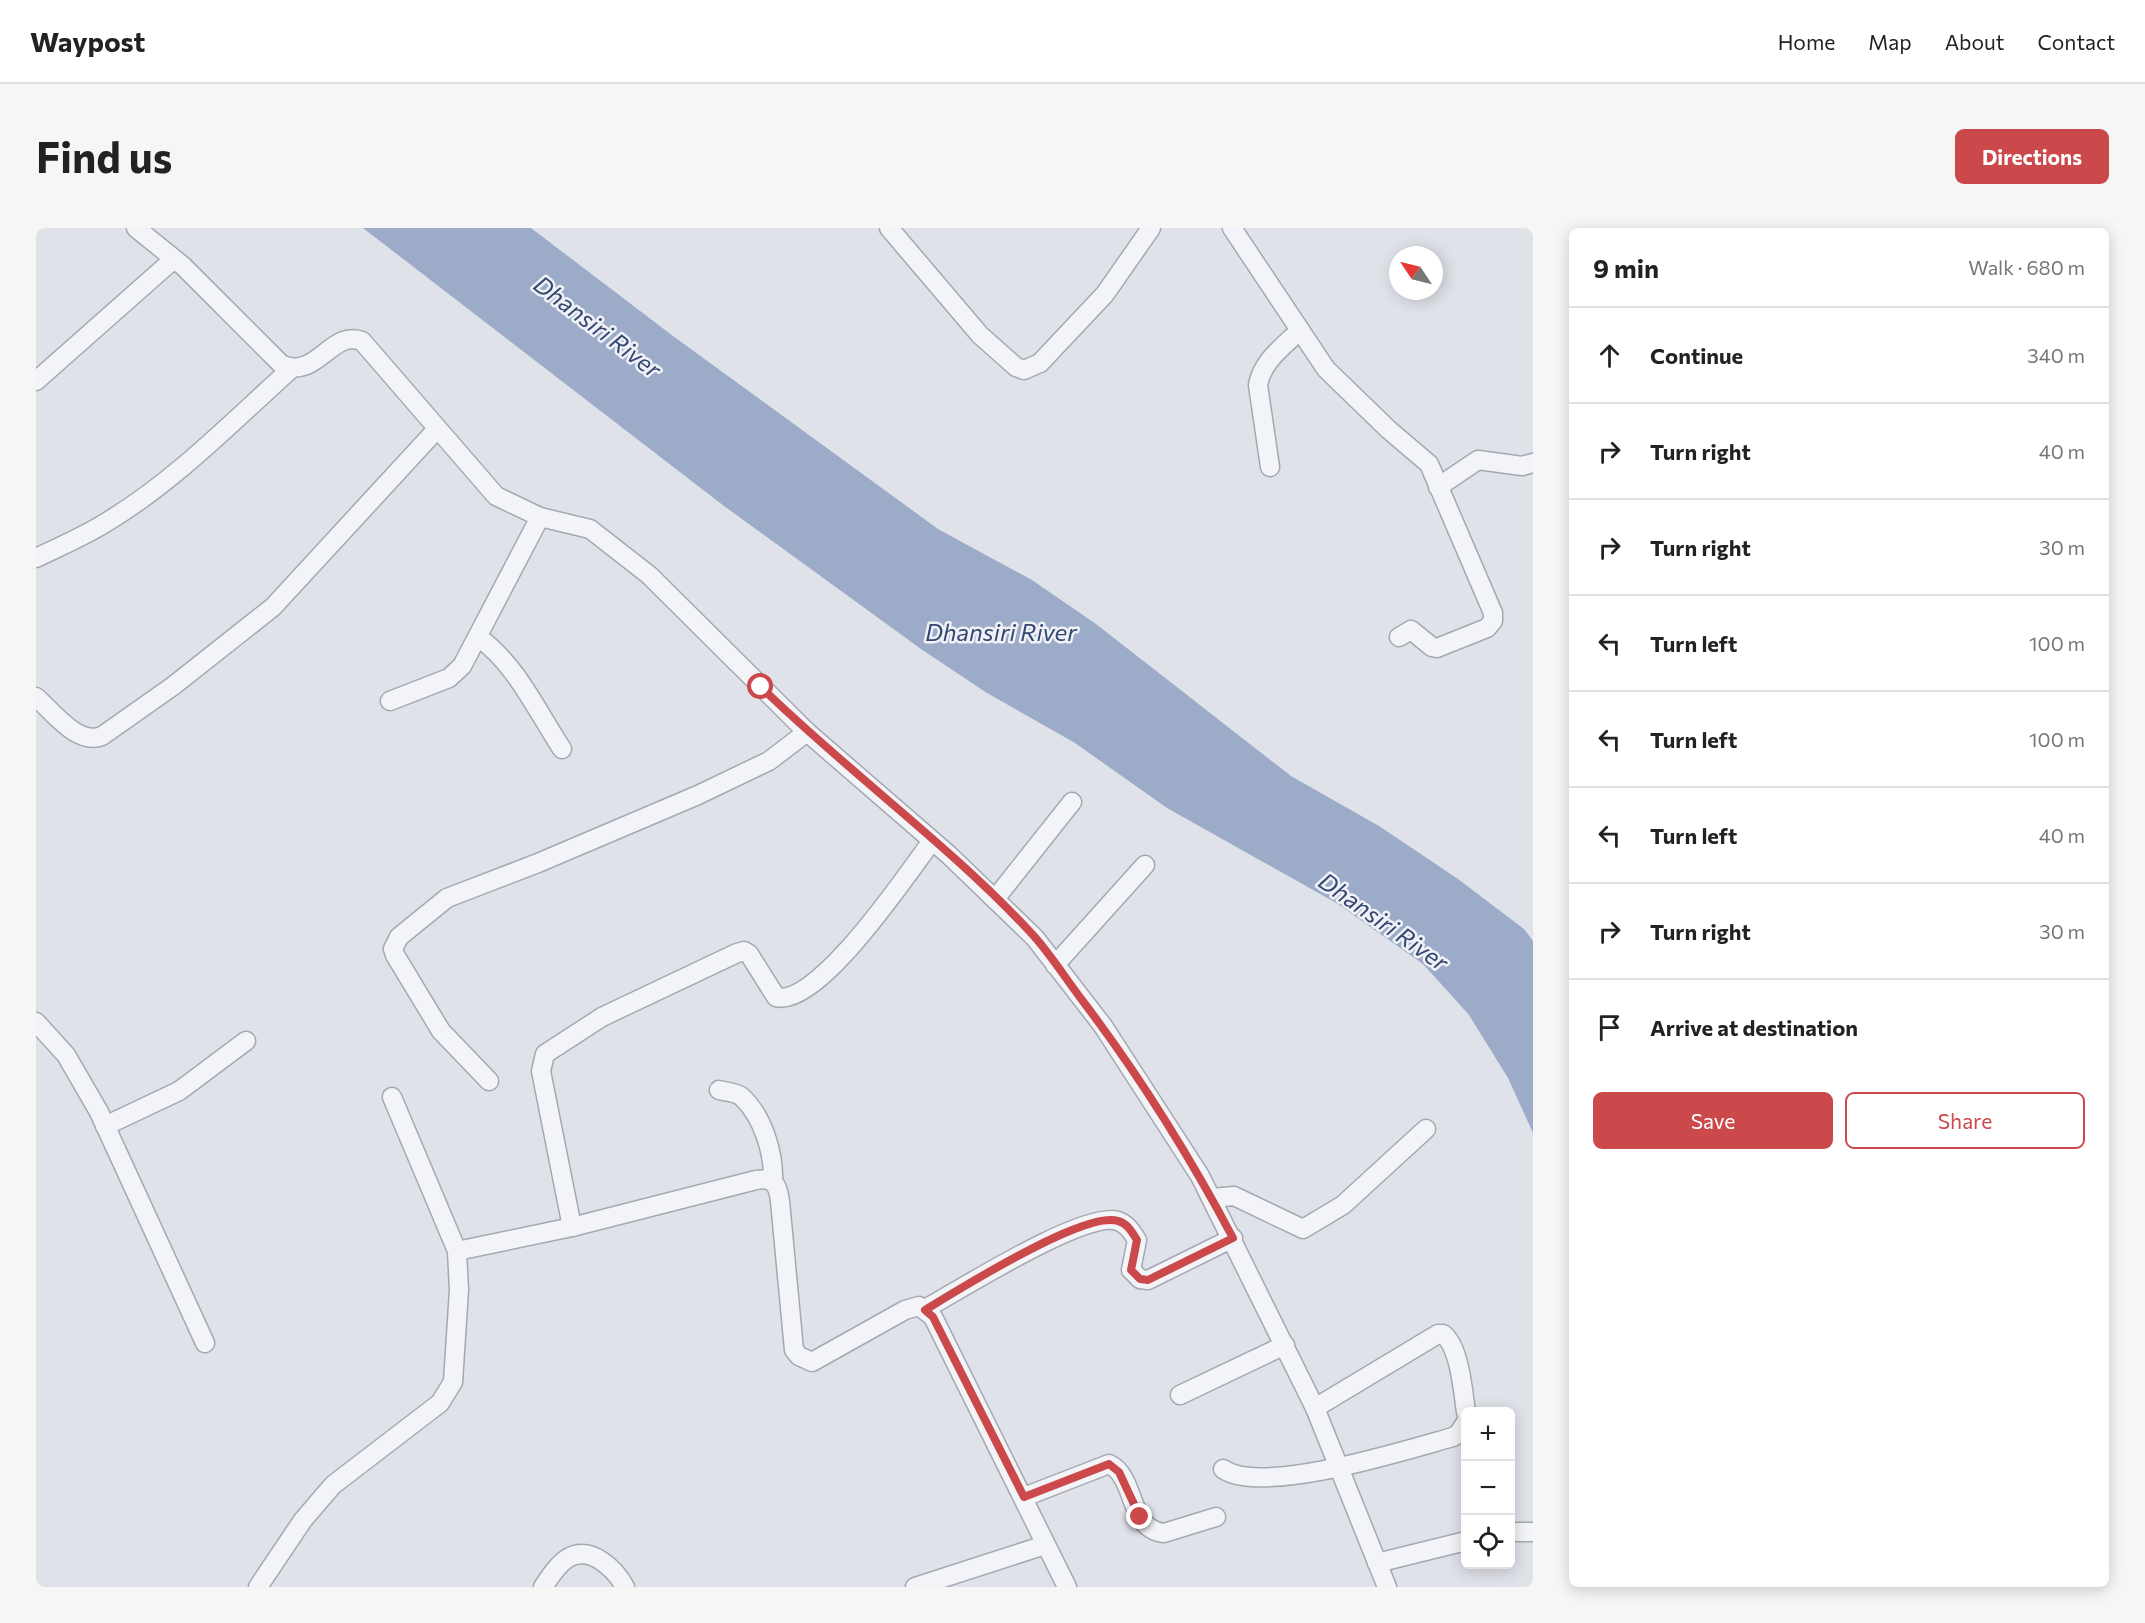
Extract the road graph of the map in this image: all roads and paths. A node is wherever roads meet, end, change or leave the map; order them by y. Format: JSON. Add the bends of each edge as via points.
{"nodes":[{"id":1,"x":136,"y":228,"type":"edge"},
{"id":2,"x":889,"y":228,"type":"edge"},
{"id":3,"x":1151,"y":228,"type":"edge"},
{"id":4,"x":1232,"y":228,"type":"edge"},
{"id":5,"x":174,"y":259,"type":"junction"},
{"id":6,"x":1300,"y":330,"type":"junction"},
{"id":7,"x":291,"y":369,"type":"junction"},
{"id":8,"x":36,"y":381,"type":"edge"},
{"id":9,"x":437,"y":429,"type":"junction"},
{"id":10,"x":1533,"y":463,"type":"edge"},
{"id":11,"x":1270,"y":467,"type":"dead end"},
{"id":12,"x":1438,"y":487,"type":"junction"},
{"id":13,"x":540,"y":517,"type":"junction"},
{"id":14,"x":36,"y":558,"type":"edge"},
{"id":15,"x":478,"y":637,"type":"junction"},
{"id":16,"x":1399,"y":637,"type":"dead end"},
{"id":17,"x":36,"y":697,"type":"edge"},
{"id":18,"x":390,"y":701,"type":"dead end"},
{"id":19,"x":807,"y":732,"type":"junction"},
{"id":20,"x":562,"y":749,"type":"dead end"},
{"id":21,"x":1072,"y":802,"type":"dead end"},
{"id":22,"x":932,"y":841,"type":"junction"},
{"id":23,"x":1145,"y":865,"type":"dead end"},
{"id":24,"x":995,"y":898,"type":"junction"},
{"id":25,"x":1055,"y":964,"type":"junction"},
{"id":26,"x":36,"y":1022,"type":"edge"},
{"id":27,"x":246,"y":1041,"type":"dead end"},
{"id":28,"x":489,"y":1081,"type":"dead end"},
{"id":29,"x":719,"y":1090,"type":"dead end"},
{"id":30,"x":392,"y":1097,"type":"dead end"},
{"id":31,"x":105,"y":1126,"type":"junction"},
{"id":32,"x":1426,"y":1129,"type":"dead end"},
{"id":33,"x":773,"y":1181,"type":"junction"},
{"id":34,"x":1212,"y":1198,"type":"junction"},
{"id":35,"x":572,"y":1227,"type":"junction"},
{"id":36,"x":1233,"y":1238,"type":"junction"},
{"id":37,"x":457,"y":1251,"type":"junction"},
{"id":38,"x":925,"y":1310,"type":"junction"},
{"id":39,"x":205,"y":1342,"type":"dead end"},
{"id":40,"x":1285,"y":1345,"type":"junction"},
{"id":41,"x":1180,"y":1395,"type":"dead end"},
{"id":42,"x":1465,"y":1407,"type":"edge"},
{"id":43,"x":1315,"y":1408,"type":"junction"},
{"id":44,"x":1461,"y":1431,"type":"edge"},
{"id":45,"x":1223,"y":1468,"type":"dead end"},
{"id":46,"x":1339,"y":1469,"type":"junction"},
{"id":47,"x":1024,"y":1497,"type":"junction"},
{"id":48,"x":1216,"y":1517,"type":"dead end"},
{"id":49,"x":1515,"y":1532,"type":"edge"},
{"id":50,"x":1533,"y":1532,"type":"edge"},
{"id":51,"x":1461,"y":1542,"type":"edge"},
{"id":52,"x":1045,"y":1545,"type":"junction"},
{"id":53,"x":1377,"y":1563,"type":"junction"},
{"id":54,"x":258,"y":1587,"type":"edge"},
{"id":55,"x":543,"y":1587,"type":"edge"},
{"id":56,"x":625,"y":1587,"type":"edge"},
{"id":57,"x":915,"y":1587,"type":"edge"},
{"id":58,"x":1067,"y":1587,"type":"edge"},
{"id":59,"x":1387,"y":1587,"type":"edge"}],
"edges":[{"from":1,"to":5,"type":"street"},
{"from":2,"to":3,"type":"street","via":[[980,334],[1016,367],[1024,369],[1040,363],[1105,294]]},
{"from":4,"to":6,"type":"street"},
{"from":5,"to":7,"type":"street","via":[[275,359]]},
{"from":5,"to":8,"type":"street"},
{"from":6,"to":11,"type":"street","via":[[1260,375],[1258,385]]},
{"from":6,"to":12,"type":"street","via":[[1340,384],[1429,464]]},
{"from":7,"to":9,"type":"street","via":[[307,366],[349,338],[362,341]]},
{"from":7,"to":14,"type":"street","via":[[176,473],[140,500],[86,534]]},
{"from":9,"to":13,"type":"street","via":[[496,496]]},
{"from":9,"to":17,"type":"street","via":[[273,606],[173,686],[102,736],[94,740],[79,736]]},
{"from":10,"to":12,"type":"street","via":[[1522,466],[1478,459]]},
{"from":12,"to":16,"type":"street","via":[[1493,613],[1493,621],[1478,633],[1437,648],[1411,630]]},
{"from":13,"to":15,"type":"street"},
{"from":13,"to":19,"type":"street","via":[[600,534],[650,575]]},
{"from":15,"to":18,"type":"street","via":[[456,673]]},
{"from":15,"to":20,"type":"street","via":[[507,663]]},
{"from":19,"to":22,"type":"street"},
{"from":19,"to":28,"type":"street","via":[[769,761],[698,795],[447,898],[399,937],[393,949],[395,955],[441,1031]]},
{"from":21,"to":24,"type":"street"},
{"from":22,"to":24,"type":"street"},
{"from":22,"to":35,"type":"street","via":[[828,973],[789,998],[776,997],[744,951],[602,1017],[551,1047],[541,1071]]},
{"from":23,"to":25,"type":"street"},
{"from":24,"to":25,"type":"street"},
{"from":25,"to":34,"type":"street","via":[[1103,1026]]},
{"from":26,"to":31,"type":"street","via":[[66,1055]]},
{"from":27,"to":31,"type":"street","via":[[179,1091]]},
{"from":29,"to":33,"type":"street","via":[[743,1098],[757,1119],[772,1151]]},
{"from":30,"to":37,"type":"street"},
{"from":31,"to":39,"type":"street"},
{"from":32,"to":34,"type":"street","via":[[1343,1204],[1303,1229],[1234,1196]]},
{"from":33,"to":35,"type":"street","via":[[756,1180]]},
{"from":33,"to":38,"type":"street","via":[[780,1201],[792,1341],[799,1356],[812,1362],[906,1310],[919,1306]]},
{"from":34,"to":36,"type":"street"},
{"from":35,"to":37,"type":"street"},
{"from":36,"to":38,"type":"street","via":[[1148,1280],[1140,1279],[1131,1270],[1137,1240],[1125,1225],[1113,1220],[1084,1226],[1049,1238]]},
{"from":36,"to":40,"type":"street"},
{"from":37,"to":54,"type":"street","via":[[459,1290],[450,1391],[333,1485],[303,1520]]},
{"from":38,"to":47,"type":"street","via":[[933,1317]]},
{"from":40,"to":41,"type":"street"},
{"from":40,"to":43,"type":"street"},
{"from":42,"to":43,"type":"street","via":[[1458,1364],[1450,1343],[1438,1334]]},
{"from":43,"to":46,"type":"street"},
{"from":44,"to":46,"type":"street","via":[[1453,1437]]},
{"from":45,"to":46,"type":"street","via":[[1253,1478]]},
{"from":46,"to":53,"type":"street"},
{"from":47,"to":48,"type":"street","via":[[1109,1464],[1119,1472],[1140,1517],[1155,1532],[1164,1533]]},
{"from":47,"to":52,"type":"street"},
{"from":49,"to":50,"type":"street"},
{"from":51,"to":53,"type":"street"},
{"from":52,"to":57,"type":"street"},
{"from":52,"to":58,"type":"street"},
{"from":53,"to":59,"type":"street"},
{"from":55,"to":56,"type":"street","via":[[567,1559],[576,1556],[602,1560]]}]}
